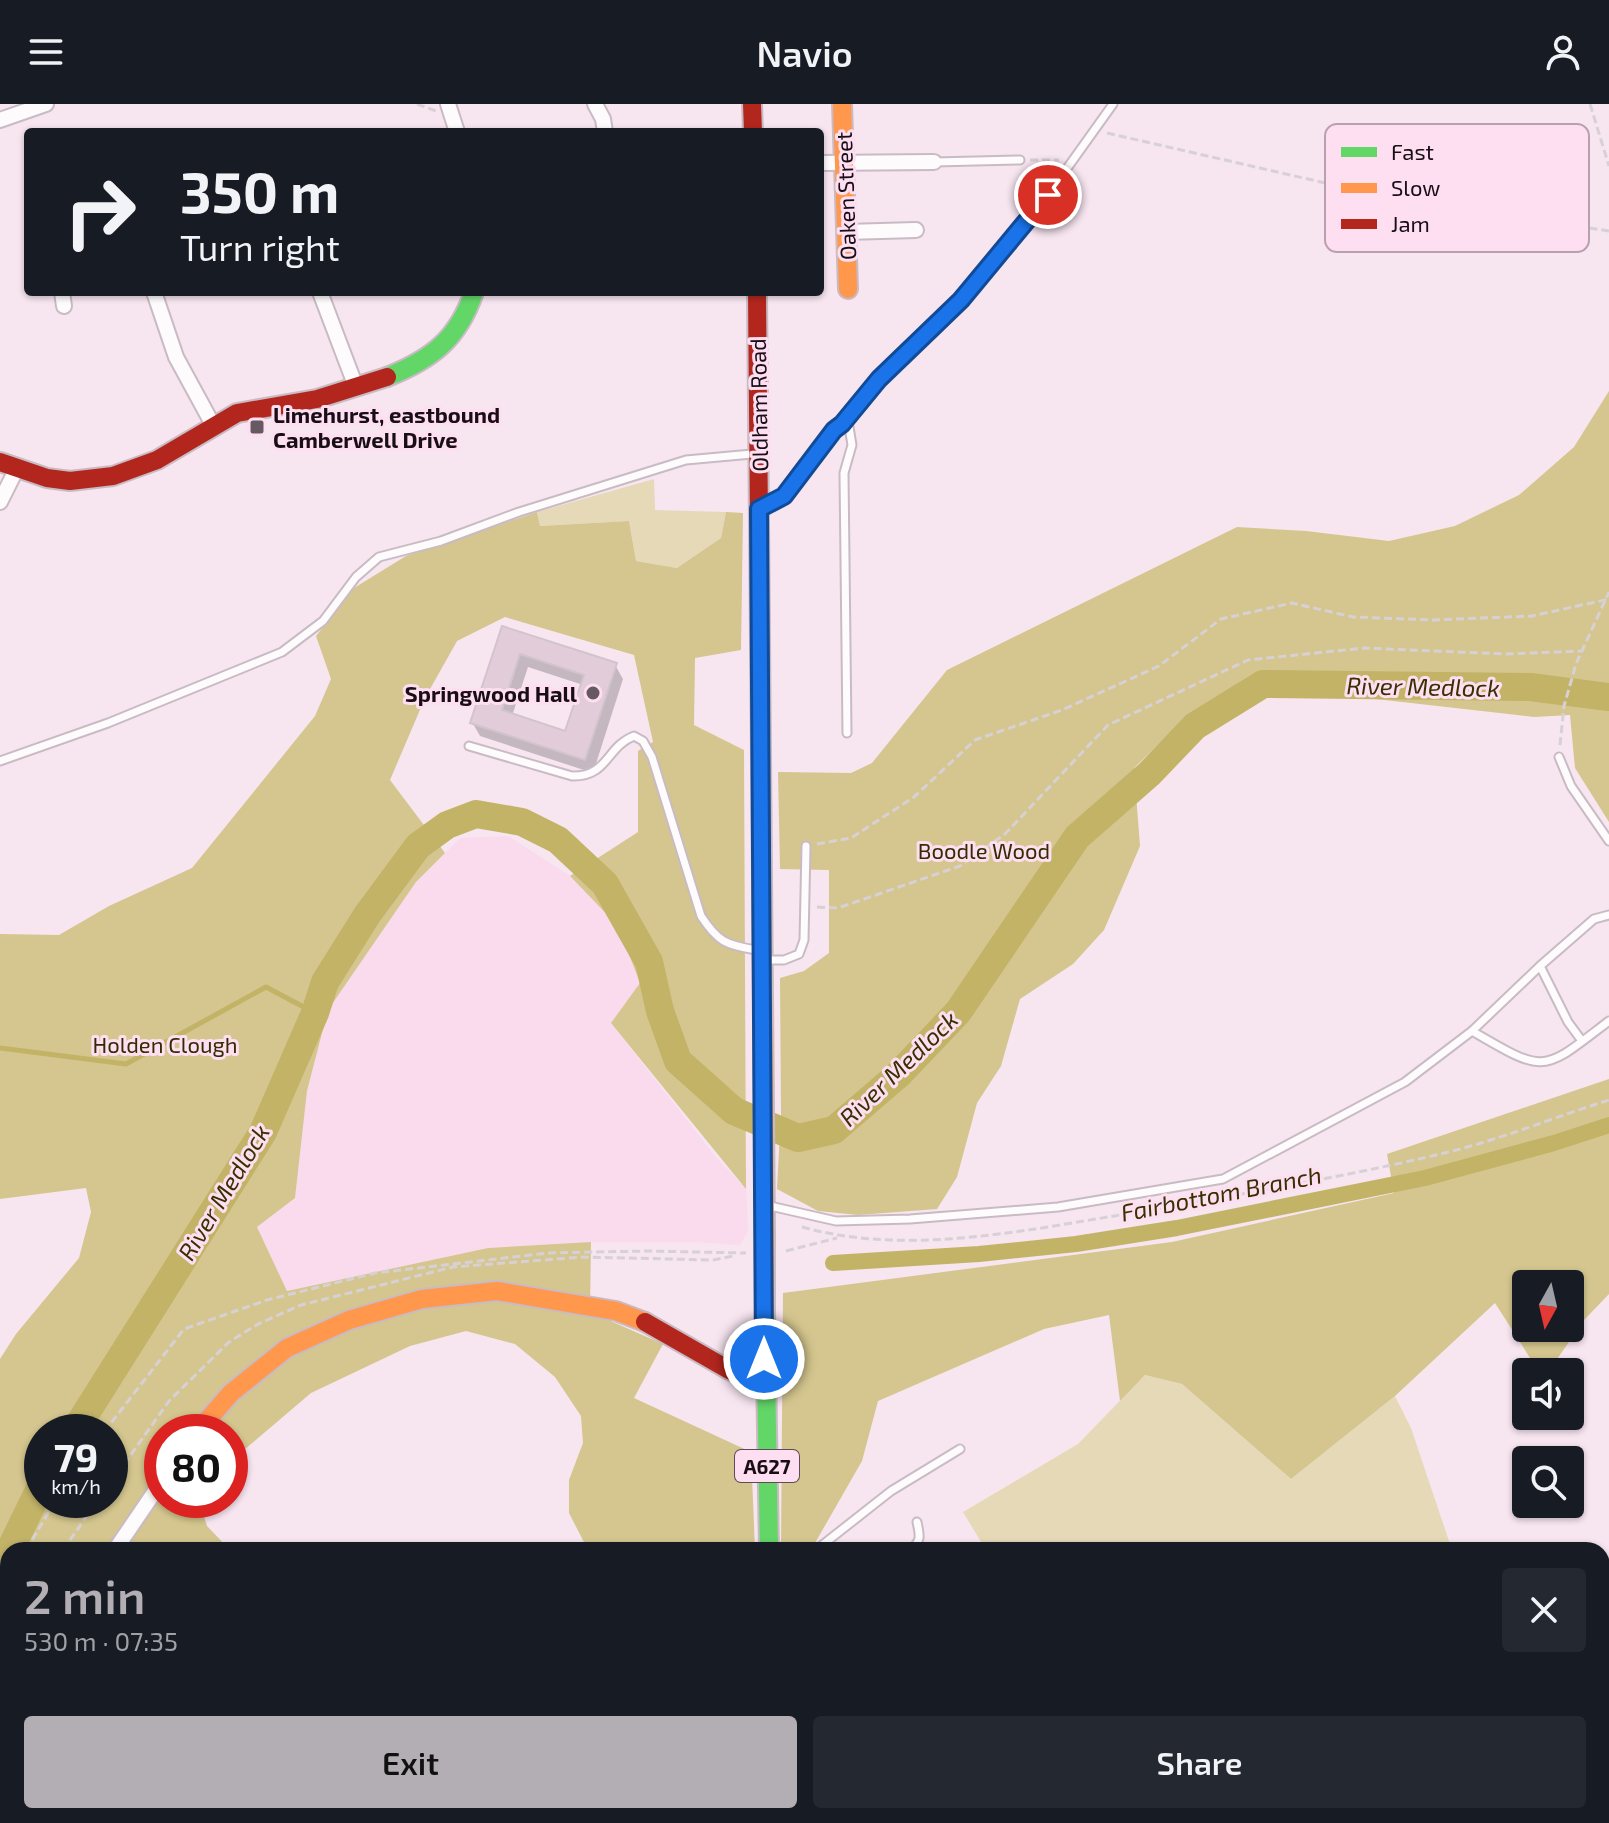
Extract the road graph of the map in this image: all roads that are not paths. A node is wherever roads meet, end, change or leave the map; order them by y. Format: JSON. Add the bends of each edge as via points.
{"nodes":[{"id":1,"x":46,"y":104,"type":"edge"},
{"id":2,"x":448,"y":104,"type":"edge"},
{"id":3,"x":595,"y":104,"type":"edge"},
{"id":4,"x":752,"y":104,"type":"edge"},
{"id":5,"x":842,"y":104,"type":"edge"},
{"id":6,"x":1113,"y":104,"type":"edge"},
{"id":7,"x":0,"y":120,"type":"edge"},
{"id":8,"x":456,"y":128,"type":"edge"},
{"id":9,"x":604,"y":128,"type":"edge"},
{"id":10,"x":753,"y":128,"type":"edge"},
{"id":11,"x":1020,"y":160,"type":"road end"},
{"id":12,"x":844,"y":162,"type":"junction"},
{"id":13,"x":934,"y":162,"type":"joint"},
{"id":14,"x":824,"y":163,"type":"edge"},
{"id":15,"x":916,"y":230,"type":"dead end"},
{"id":16,"x":846,"y":232,"type":"junction"},
{"id":17,"x":848,"y":289,"type":"dead end"},
{"id":18,"x":155,"y":296,"type":"edge"},
{"id":19,"x":322,"y":296,"type":"edge"},
{"id":20,"x":473,"y":296,"type":"edge"},
{"id":21,"x":757,"y":296,"type":"edge"},
{"id":22,"x":356,"y":387,"type":"junction"},
{"id":23,"x":842,"y":424,"type":"junction"},
{"id":24,"x":213,"y":425,"type":"junction"},
{"id":25,"x":758,"y":453,"type":"junction"},
{"id":26,"x":8,"y":466,"type":"edge"},
{"id":27,"x":0,"y":502,"type":"edge"},
{"id":28,"x":759,"y":509,"type":"junction"},
{"id":29,"x":847,"y":733,"type":"dead end"},
{"id":30,"x":469,"y":746,"type":"dead end"},
{"id":31,"x":1559,"y":757,"type":"road end"},
{"id":32,"x":0,"y":761,"type":"edge"},
{"id":33,"x":1609,"y":841,"type":"edge"},
{"id":34,"x":806,"y":846,"type":"road end"},
{"id":35,"x":1609,"y":915,"type":"edge"},
{"id":36,"x":763,"y":955,"type":"junction"},
{"id":37,"x":1540,"y":966,"type":"junction"},
{"id":38,"x":1609,"y":1021,"type":"edge"},
{"id":39,"x":1472,"y":1031,"type":"junction"},
{"id":40,"x":1582,"y":1041,"type":"junction"},
{"id":41,"x":764,"y":1205,"type":"junction"},
{"id":42,"x":764,"y":1383,"type":"junction"},
{"id":43,"x":213,"y":1414,"type":"edge"},
{"id":44,"x":960,"y":1449,"type":"dead end"},
{"id":45,"x":144,"y":1507,"type":"edge"},
{"id":46,"x":917,"y":1522,"type":"dead end"},
{"id":47,"x":120,"y":1542,"type":"edge"},
{"id":48,"x":769,"y":1542,"type":"edge"},
{"id":49,"x":826,"y":1542,"type":"edge"},
{"id":50,"x":918,"y":1542,"type":"edge"}],
"edges":[{"from":1,"to":7,"type":"street"},
{"from":2,"to":8,"type":"street"},
{"from":3,"to":9,"type":"street"},
{"from":4,"to":10,"type":"main road"},
{"from":5,"to":12,"type":"main road","name":"Oaken Street"},
{"from":6,"to":23,"type":"lane","via":[[961,300],[879,379]]},
{"from":11,"to":13,"type":"lane"},
{"from":12,"to":13,"type":"street"},
{"from":12,"to":14,"type":"street"},
{"from":12,"to":16,"type":"main road","name":"Oaken Street"},
{"from":15,"to":16,"type":"street"},
{"from":16,"to":17,"type":"main road","name":"Oaken Street"},
{"from":18,"to":24,"type":"street","via":[[176,357]]},
{"from":19,"to":22,"type":"street"},
{"from":20,"to":22,"type":"main road","via":[[447,341],[430,356]]},
{"from":21,"to":25,"type":"main road","name":"Oldham Road","number":"A627"},
{"from":22,"to":24,"type":"main road","via":[[239,413]]},
{"from":23,"to":28,"type":"lane","via":[[784,496]]},
{"from":23,"to":29,"type":"lane","via":[[850,429],[852,445],[844,473]]},
{"from":24,"to":26,"type":"main road","via":[[149,464],[109,478],[51,481]]},
{"from":25,"to":28,"type":"main road","name":"Oldham Road","number":"A627"},
{"from":25,"to":32,"type":"lane","via":[[686,460],[379,557],[356,577],[323,621],[282,652]]},
{"from":26,"to":27,"type":"street"},
{"from":28,"to":36,"type":"main road","name":"Oldham Road","number":"A627"},
{"from":30,"to":36,"type":"lane","via":[[585,776],[601,767],[625,740],[634,736],[643,741],[701,916],[714,936]]},
{"from":31,"to":33,"type":"lane","via":[[1571,786]]},
{"from":34,"to":36,"type":"lane","via":[[804,940],[799,954],[784,960]]},
{"from":35,"to":37,"type":"lane","via":[[1594,919]]},
{"from":36,"to":41,"type":"main road","name":"Oldham Road","number":"A627"},
{"from":37,"to":39,"type":"lane"},
{"from":37,"to":40,"type":"lane"},
{"from":38,"to":40,"type":"lane"},
{"from":39,"to":40,"type":"lane","via":[[1530,1062],[1544,1063]]},
{"from":39,"to":41,"type":"lane","via":[[1405,1082],[1223,1179],[1058,1207],[910,1219],[836,1221]]},
{"from":41,"to":42,"type":"main road","name":"Oldham Road","number":"A627","bridge":true},
{"from":42,"to":43,"type":"main road","via":[[616,1311],[497,1291],[422,1299],[349,1320],[287,1348]]},
{"from":42,"to":48,"type":"main road","number":"A627"},
{"from":44,"to":49,"type":"lane","via":[[891,1491]]},
{"from":45,"to":47,"type":"street"},
{"from":46,"to":50,"type":"lane"}]}
